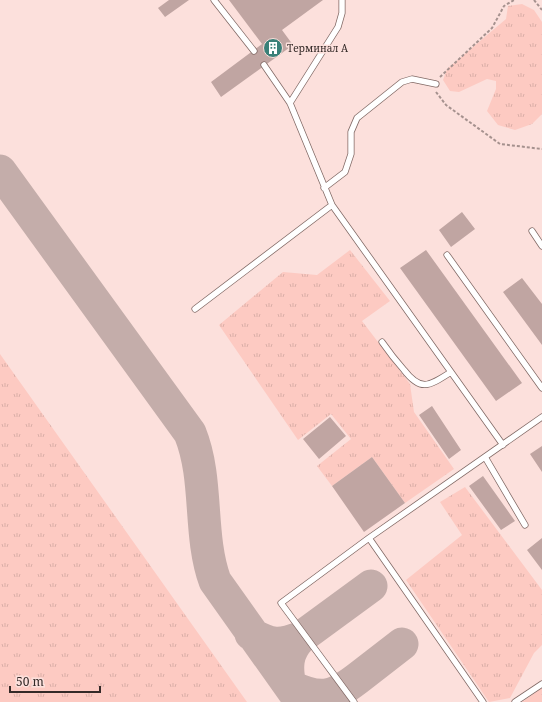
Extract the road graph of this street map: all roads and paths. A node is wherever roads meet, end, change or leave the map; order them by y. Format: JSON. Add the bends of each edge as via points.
{"nodes":[{"id":1,"x":214,"y":0,"type":"edge"},
{"id":2,"x":342,"y":0,"type":"edge"},
{"id":3,"x":514,"y":0,"type":"edge"},
{"id":4,"x":534,"y":0,"type":"edge"},
{"id":5,"x":542,"y":10,"type":"edge"},
{"id":6,"x":254,"y":50,"type":"dead end"},
{"id":7,"x":264,"y":66,"type":"dead end"},
{"id":8,"x":436,"y":84,"type":"junction"},
{"id":9,"x":290,"y":103,"type":"junction"},
{"id":10,"x":542,"y":149,"type":"edge"},
{"id":11,"x":324,"y":188,"type":"junction"},
{"id":12,"x":332,"y":205,"type":"junction"},
{"id":13,"x":532,"y":231,"type":"dead end"},
{"id":14,"x":542,"y":246,"type":"edge"},
{"id":15,"x":447,"y":255,"type":"dead end"},
{"id":16,"x":195,"y":309,"type":"dead end"},
{"id":17,"x":382,"y":342,"type":"dead end"},
{"id":18,"x":451,"y":372,"type":"junction"},
{"id":19,"x":542,"y":388,"type":"edge"},
{"id":20,"x":542,"y":417,"type":"edge"},
{"id":21,"x":503,"y":445,"type":"junction"},
{"id":22,"x":485,"y":457,"type":"junction"},
{"id":23,"x":525,"y":525,"type":"dead end"},
{"id":24,"x":369,"y":538,"type":"junction"},
{"id":25,"x":542,"y":684,"type":"edge"},
{"id":26,"x":354,"y":702,"type":"edge"},
{"id":27,"x":483,"y":702,"type":"edge"},
{"id":28,"x":515,"y":702,"type":"edge"}],
"edges":[{"from":1,"to":6,"type":"lane"},
{"from":2,"to":9,"type":"lane","via":[[338,27]]},
{"from":3,"to":8,"type":"path","via":[[504,6],[492,28],[436,81]]},
{"from":4,"to":5,"type":"path"},
{"from":7,"to":9,"type":"lane"},
{"from":8,"to":10,"type":"path","via":[[436,93],[446,105],[500,144]]},
{"from":8,"to":11,"type":"lane","via":[[412,79],[402,82],[357,118],[352,126],[351,154],[345,172]]},
{"from":9,"to":11,"type":"lane"},
{"from":11,"to":12,"type":"lane"},
{"from":12,"to":16,"type":"lane"},
{"from":12,"to":18,"type":"lane"},
{"from":13,"to":14,"type":"lane"},
{"from":15,"to":19,"type":"lane"},
{"from":17,"to":18,"type":"lane","via":[[413,381],[427,384]]},
{"from":18,"to":21,"type":"lane"},
{"from":20,"to":21,"type":"lane"},
{"from":21,"to":22,"type":"lane"},
{"from":22,"to":23,"type":"lane"},
{"from":22,"to":24,"type":"lane"},
{"from":24,"to":26,"type":"lane","via":[[280,603]]},
{"from":24,"to":27,"type":"lane"},
{"from":25,"to":28,"type":"lane"}]}
